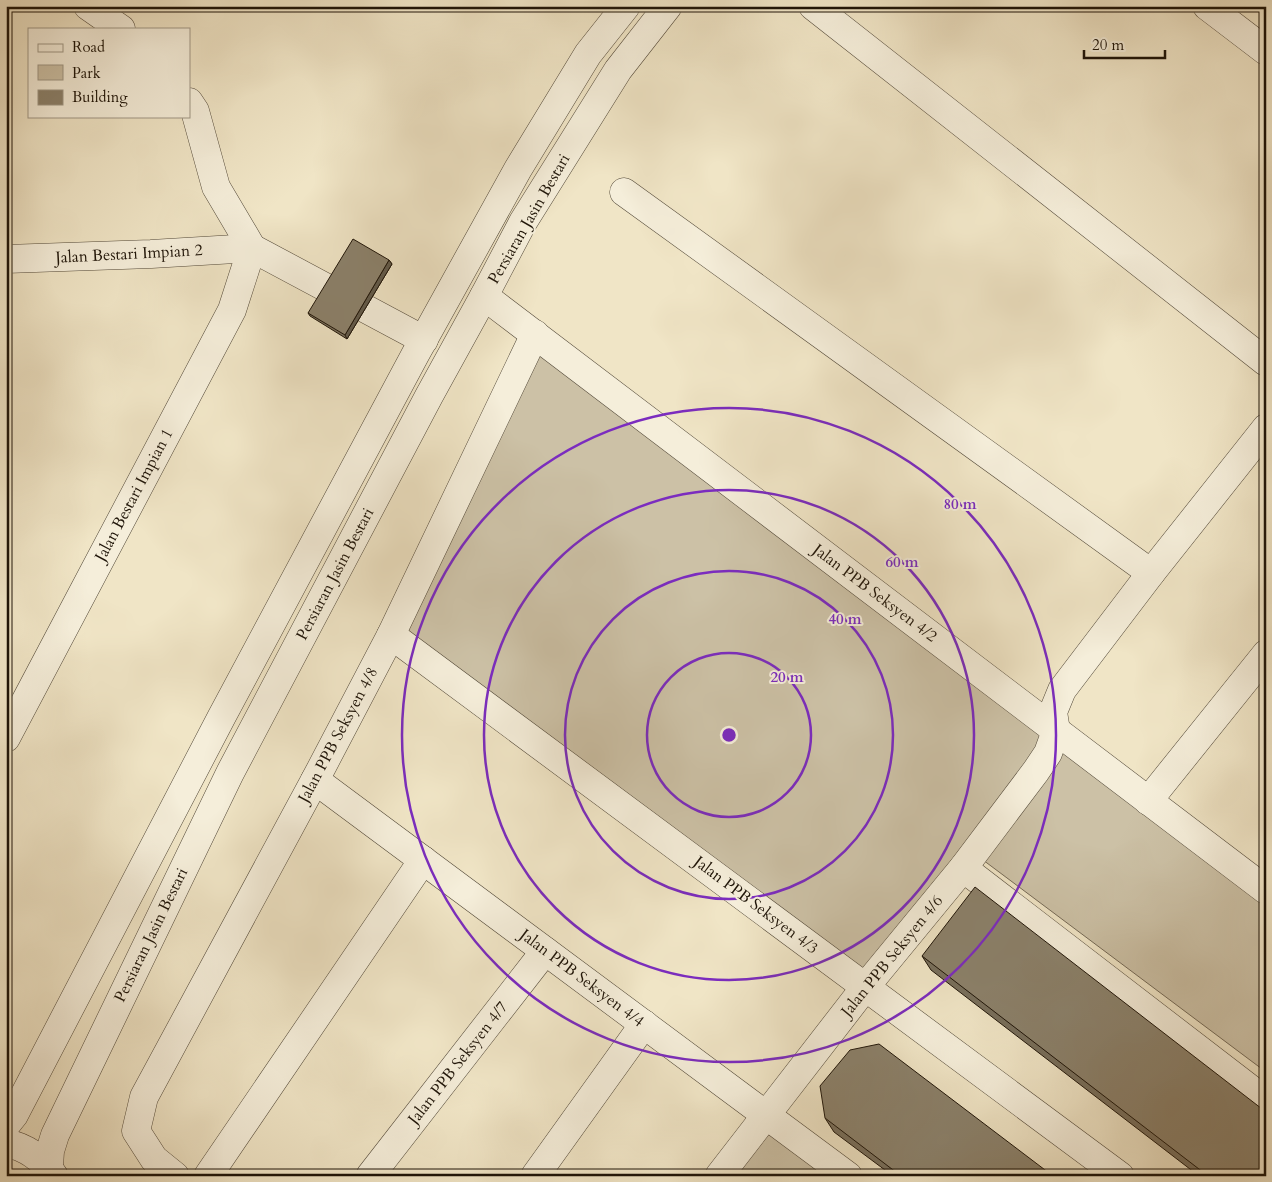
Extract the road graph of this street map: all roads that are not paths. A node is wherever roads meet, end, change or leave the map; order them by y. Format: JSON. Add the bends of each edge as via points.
{"nodes":[{"id":1,"x":88,"y":6,"type":"edge"},
{"id":2,"x":626,"y":6,"type":"edge"},
{"id":3,"x":668,"y":6,"type":"edge"},
{"id":4,"x":813,"y":6,"type":"edge"},
{"id":5,"x":1207,"y":6,"type":"edge"},
{"id":6,"x":121,"y":28,"type":"edge"},
{"id":7,"x":1266,"y":51,"type":"edge"},
{"id":8,"x":190,"y":104,"type":"edge"},
{"id":9,"x":624,"y":192,"type":"dead end"},
{"id":10,"x":252,"y":248,"type":"junction"},
{"id":11,"x":6,"y":259,"type":"edge"},
{"id":12,"x":484,"y":296,"type":"junction"},
{"id":13,"x":534,"y":334,"type":"junction"},
{"id":14,"x":424,"y":340,"type":"junction"},
{"id":15,"x":1266,"y":362,"type":"edge"},
{"id":16,"x":1266,"y":428,"type":"edge"},
{"id":17,"x":1151,"y":573,"type":"junction"},
{"id":18,"x":391,"y":635,"type":"junction"},
{"id":19,"x":1266,"y":654,"type":"edge"},
{"id":20,"x":1056,"y":731,"type":"junction"},
{"id":21,"x":6,"y":738,"type":"edge"},
{"id":22,"x":315,"y":780,"type":"junction"},
{"id":23,"x":1148,"y":801,"type":"junction"},
{"id":24,"x":423,"y":860,"type":"junction"},
{"id":25,"x":963,"y":868,"type":"junction"},
{"id":26,"x":1266,"y":890,"type":"edge"},
{"id":27,"x":546,"y":951,"type":"junction"},
{"id":28,"x":866,"y":986,"type":"junction"},
{"id":29,"x":644,"y":1024,"type":"junction"},
{"id":30,"x":1266,"y":1101,"type":"edge"},
{"id":31,"x":766,"y":1114,"type":"junction"},
{"id":32,"x":6,"y":1125,"type":"edge"},
{"id":33,"x":6,"y":1143,"type":"edge"},
{"id":34,"x":51,"y":1172,"type":"edge"},
{"id":35,"x":175,"y":1176,"type":"edge"},
{"id":36,"x":208,"y":1176,"type":"edge"},
{"id":37,"x":370,"y":1176,"type":"edge"},
{"id":38,"x":536,"y":1176,"type":"edge"},
{"id":39,"x":719,"y":1176,"type":"edge"},
{"id":40,"x":848,"y":1176,"type":"edge"},
{"id":41,"x":1120,"y":1176,"type":"edge"}],
"edges":[{"from":1,"to":6,"type":"street"},
{"from":2,"to":14,"type":"street","name":"Persiaran Jasin Bestari","via":[[588,54],[528,152]]},
{"from":3,"to":12,"type":"street","name":"Persiaran Jasin Bestari","via":[[618,70],[523,222]]},
{"from":4,"to":15,"type":"street"},
{"from":5,"to":7,"type":"street"},
{"from":8,"to":10,"type":"street","via":[[216,188]]},
{"from":9,"to":17,"type":"street"},
{"from":10,"to":11,"type":"street","name":"Jalan Bestari Impian 2"},
{"from":10,"to":14,"type":"street"},
{"from":10,"to":21,"type":"street","name":"Jalan Bestari Impian 1","via":[[232,310]]},
{"from":12,"to":13,"type":"street","name":"Jalan PPB Seksyen 4/2"},
{"from":12,"to":34,"type":"street","name":"Persiaran Jasin Bestari","via":[[230,773],[55,1135],[50,1151]]},
{"from":13,"to":18,"type":"street","name":"Jalan PPB Seksyen 4/8"},
{"from":13,"to":20,"type":"street","name":"Jalan PPB Seksyen 4/2"},
{"from":14,"to":32,"type":"street","name":"Persiaran Jasin Bestari"},
{"from":16,"to":17,"type":"street"},
{"from":17,"to":20,"type":"street","via":[[1062,690],[1053,712]]},
{"from":18,"to":22,"type":"street","name":"Jalan PPB Seksyen 4/8"},
{"from":18,"to":28,"type":"street","name":"Jalan PPB Seksyen 4/3"},
{"from":19,"to":23,"type":"street"},
{"from":20,"to":23,"type":"street","name":"Jalan PPB Seksyen 4/2"},
{"from":20,"to":25,"type":"street","name":"Jalan PPB Seksyen 4/6","via":[[1048,753],[1036,771]]},
{"from":22,"to":24,"type":"street","name":"Jalan PPB Seksyen 4/4"},
{"from":22,"to":35,"type":"street","name":"Jalan PPB Seksyen 4/8","via":[[144,1097],[136,1131],[154,1159]]},
{"from":23,"to":26,"type":"street","name":"Jalan PPB Seksyen 4/2"},
{"from":24,"to":27,"type":"street","name":"Jalan PPB Seksyen 4/4"},
{"from":24,"to":36,"type":"street"},
{"from":25,"to":28,"type":"street","name":"Jalan PPB Seksyen 4/6"},
{"from":25,"to":30,"type":"street"},
{"from":27,"to":29,"type":"street","name":"Jalan PPB Seksyen 4/4"},
{"from":27,"to":37,"type":"street","name":"Jalan PPB Seksyen 4/7"},
{"from":28,"to":31,"type":"street","name":"Jalan PPB Seksyen 4/6"},
{"from":28,"to":41,"type":"street","name":"Jalan PPB Seksyen 4/3"},
{"from":29,"to":31,"type":"street","name":"Jalan PPB Seksyen 4/4"},
{"from":29,"to":38,"type":"street"},
{"from":31,"to":39,"type":"street","name":"Jalan PPB Seksyen 4/6"},
{"from":31,"to":40,"type":"street","name":"Jalan PPB Seksyen 4/4"},
{"from":33,"to":34,"type":"street","via":[[31,1153]]}]}
